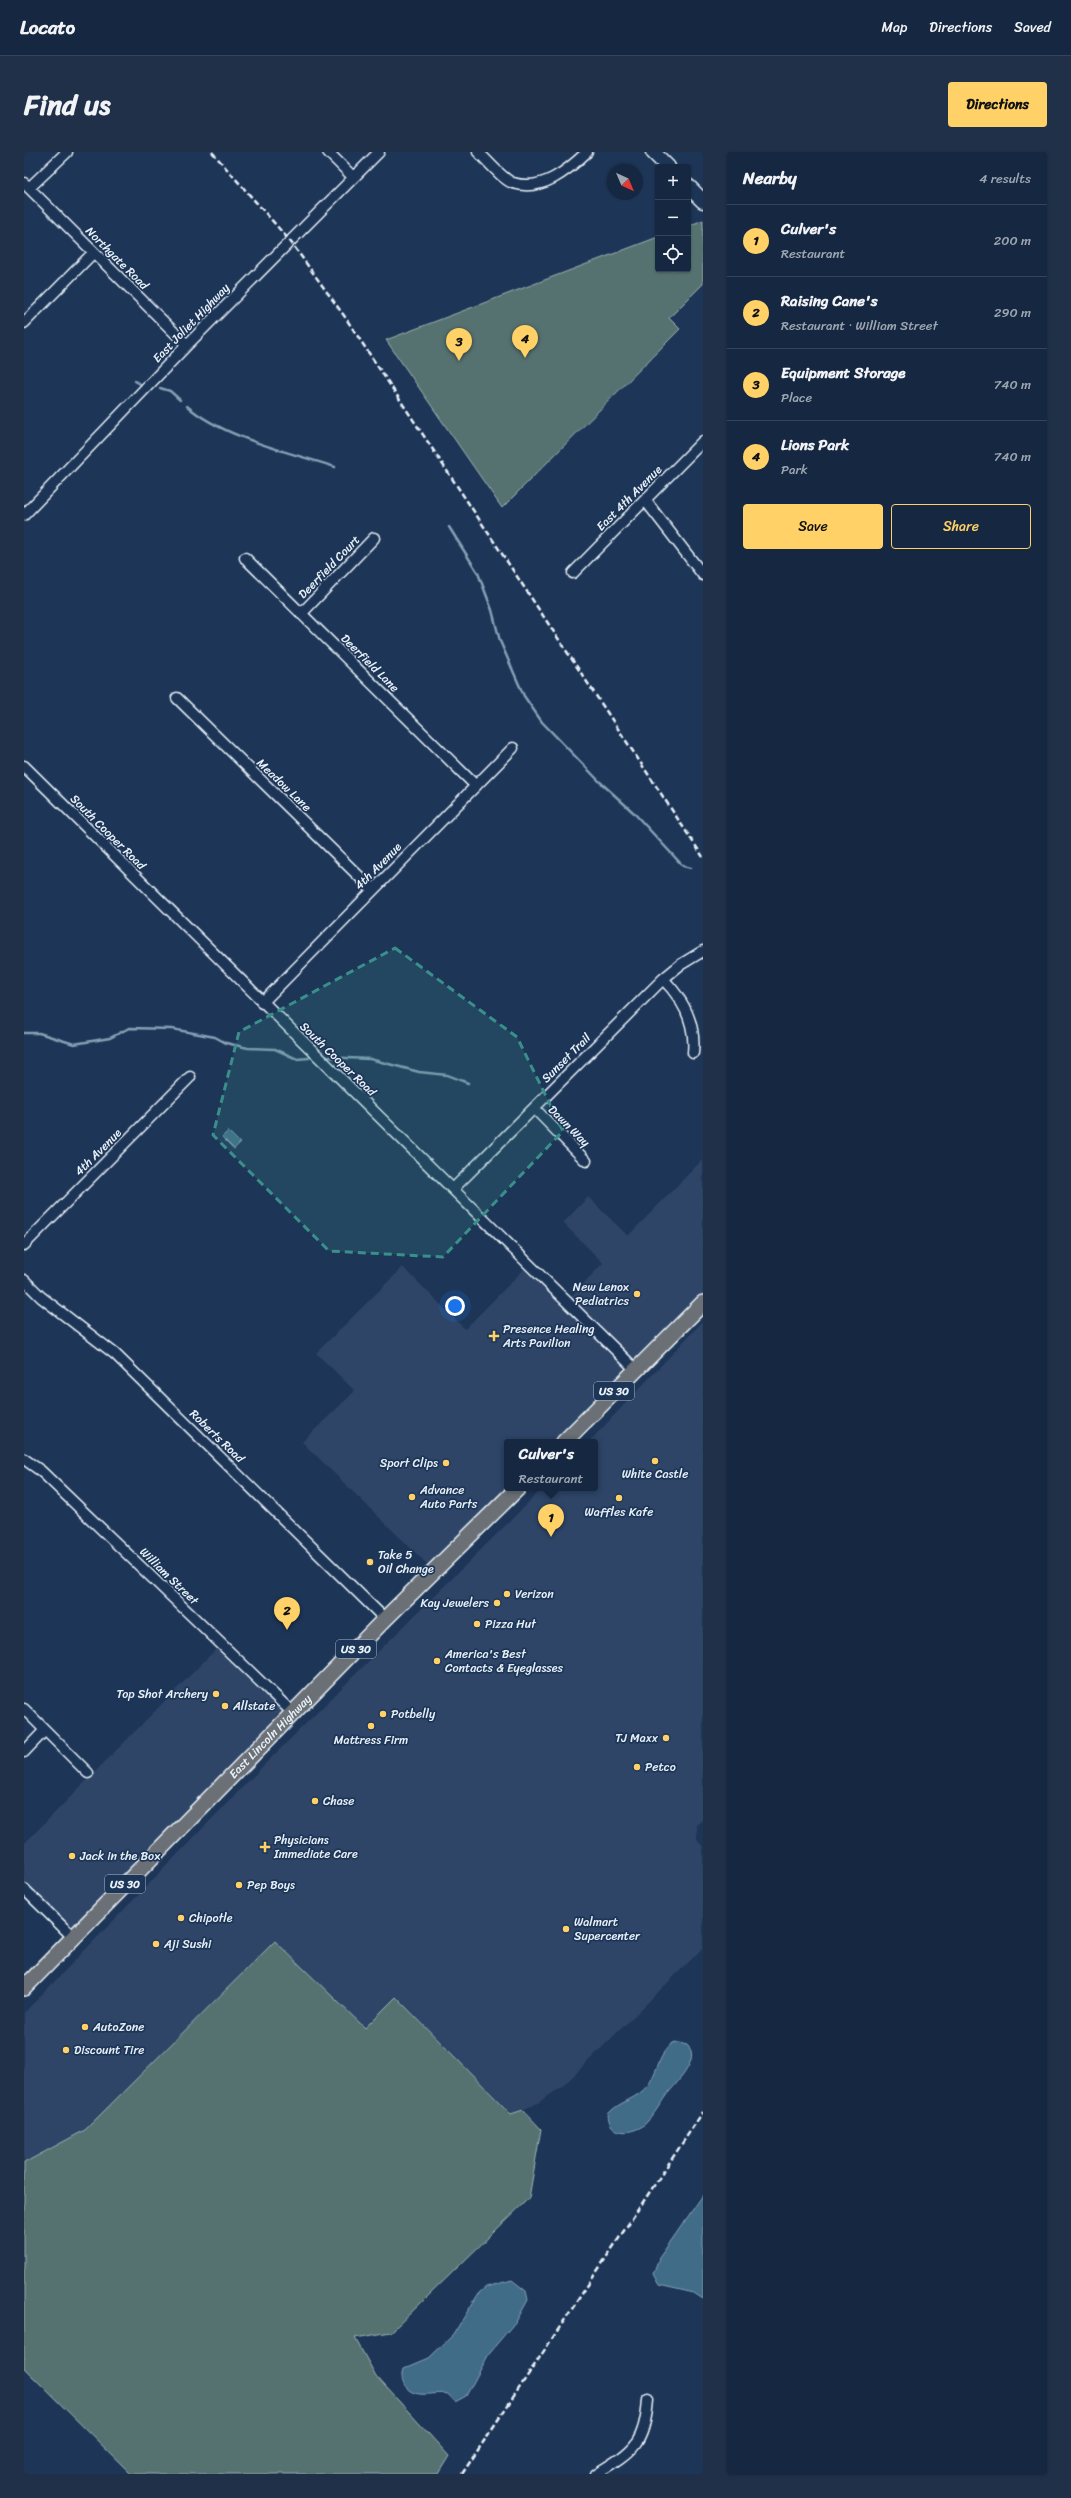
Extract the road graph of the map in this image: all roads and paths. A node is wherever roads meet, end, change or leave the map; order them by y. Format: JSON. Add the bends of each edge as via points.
{"nodes":[{"id":1,"x":67,"y":152,"type":"edge"},
{"id":2,"x":328,"y":152,"type":"edge"},
{"id":3,"x":379,"y":152,"type":"edge"},
{"id":4,"x":478,"y":152,"type":"edge"},
{"id":5,"x":587,"y":152,"type":"edge"},
{"id":6,"x":653,"y":152,"type":"edge"},
{"id":7,"x":665,"y":164,"type":"edge"},
{"id":8,"x":353,"y":177,"type":"junction"},
{"id":9,"x":27,"y":185,"type":"edge"},
{"id":10,"x":691,"y":189,"type":"edge"},
{"id":11,"x":703,"y":201,"type":"edge"},
{"id":12,"x":93,"y":253,"type":"junction"},
{"id":13,"x":24,"y":323,"type":"edge"},
{"id":14,"x":187,"y":345,"type":"junction"},
{"id":15,"x":703,"y":441,"type":"edge"},
{"id":16,"x":645,"y":500,"type":"junction"},
{"id":17,"x":24,"y":515,"type":"edge"},
{"id":18,"x":374,"y":538,"type":"dead end"},
{"id":19,"x":245,"y":558,"type":"dead end"},
{"id":20,"x":573,"y":573,"type":"dead end"},
{"id":21,"x":703,"y":575,"type":"edge"},
{"id":22,"x":301,"y":614,"type":"junction"},
{"id":23,"x":177,"y":698,"type":"dead end"},
{"id":24,"x":513,"y":748,"type":"dead end"},
{"id":25,"x":24,"y":766,"type":"edge"},
{"id":26,"x":476,"y":786,"type":"junction"},
{"id":27,"x":373,"y":890,"type":"junction"},
{"id":28,"x":703,"y":950,"type":"edge"},
{"id":29,"x":663,"y":979,"type":"junction"},
{"id":30,"x":262,"y":1004,"type":"junction"},
{"id":31,"x":692,"y":1054,"type":"dead end"},
{"id":32,"x":190,"y":1077,"type":"dead end"},
{"id":33,"x":534,"y":1108,"type":"junction"},
{"id":34,"x":586,"y":1161,"type":"dead end"},
{"id":35,"x":453,"y":1189,"type":"junction"},
{"id":36,"x":24,"y":1245,"type":"edge"},
{"id":37,"x":24,"y":1280,"type":"edge"},
{"id":38,"x":703,"y":1303,"type":"edge"},
{"id":39,"x":636,"y":1370,"type":"junction"},
{"id":40,"x":567,"y":1439,"type":"edge"},
{"id":41,"x":24,"y":1459,"type":"edge"},
{"id":42,"x":515,"y":1491,"type":"edge"},
{"id":43,"x":386,"y":1619,"type":"junction"},
{"id":44,"x":24,"y":1709,"type":"edge"},
{"id":45,"x":294,"y":1714,"type":"junction"},
{"id":46,"x":45,"y":1730,"type":"junction"},
{"id":47,"x":24,"y":1752,"type":"edge"},
{"id":48,"x":88,"y":1773,"type":"dead end"},
{"id":49,"x":24,"y":1889,"type":"edge"},
{"id":50,"x":74,"y":1936,"type":"junction"},
{"id":51,"x":24,"y":1988,"type":"edge"},
{"id":52,"x":648,"y":2399,"type":"dead end"},
{"id":53,"x":596,"y":2474,"type":"edge"}],
"edges":[{"from":1,"to":9,"type":"street","name":"Northgate Road"},
{"from":2,"to":8,"type":"street"},
{"from":3,"to":8,"type":"street","name":"East Joliet Highway"},
{"from":4,"to":5,"type":"street","via":[[512,183],[534,185],[553,179]]},
{"from":6,"to":7,"type":"main road"},
{"from":8,"to":14,"type":"street","name":"East Joliet Highway"},
{"from":9,"to":12,"type":"street","name":"Northgate Road"},
{"from":10,"to":11,"type":"main road"},
{"from":12,"to":13,"type":"street"},
{"from":12,"to":14,"type":"street","name":"Northgate Road"},
{"from":14,"to":17,"type":"street","name":"East Joliet Highway"},
{"from":15,"to":16,"type":"street","name":"East 4th Avenue"},
{"from":16,"to":20,"type":"street","name":"East 4th Avenue"},
{"from":16,"to":21,"type":"street"},
{"from":18,"to":22,"type":"street","name":"Deerfield Court"},
{"from":19,"to":22,"type":"street","name":"Deerfield Lane"},
{"from":22,"to":26,"type":"street","name":"Deerfield Lane"},
{"from":23,"to":27,"type":"street","name":"Meadow Lane"},
{"from":24,"to":26,"type":"street","name":"4th Avenue"},
{"from":25,"to":30,"type":"street","name":"South Cooper Road"},
{"from":26,"to":27,"type":"street","name":"4th Avenue"},
{"from":27,"to":30,"type":"street","name":"4th Avenue"},
{"from":28,"to":29,"type":"street","name":"Sunset Trail"},
{"from":29,"to":31,"type":"street","via":[[676,992],[686,1010],[694,1038]]},
{"from":29,"to":33,"type":"street","name":"Sunset Trail"},
{"from":30,"to":35,"type":"street","name":"South Cooper Road"},
{"from":32,"to":36,"type":"street","name":"4th Avenue"},
{"from":33,"to":34,"type":"street","name":"Dawn Way"},
{"from":33,"to":35,"type":"street","name":"Sunset Trail"},
{"from":35,"to":39,"type":"street","name":"South Cooper Road"},
{"from":37,"to":43,"type":"street","name":"Roberts Road","via":[[41,1297],[115,1354]]},
{"from":38,"to":39,"type":"main road","number":"US 30"},
{"from":39,"to":40,"type":"main road","number":"US 30"},
{"from":41,"to":45,"type":"street","name":"William Street","via":[[41,1471]]},
{"from":42,"to":43,"type":"main road","name":"East Lincoln Highway","number":"US 30"},
{"from":43,"to":45,"type":"main road","name":"East Lincoln Highway","number":"US 30"},
{"from":44,"to":46,"type":"street"},
{"from":45,"to":50,"type":"main road","name":"East Lincoln Highway","number":"US 30"},
{"from":46,"to":47,"type":"street"},
{"from":46,"to":48,"type":"street"},
{"from":49,"to":50,"type":"street"},
{"from":50,"to":51,"type":"main road","name":"East Lincoln Highway","number":"US 30"},
{"from":52,"to":53,"type":"street","via":[[647,2421],[641,2439],[623,2458]]}]}
